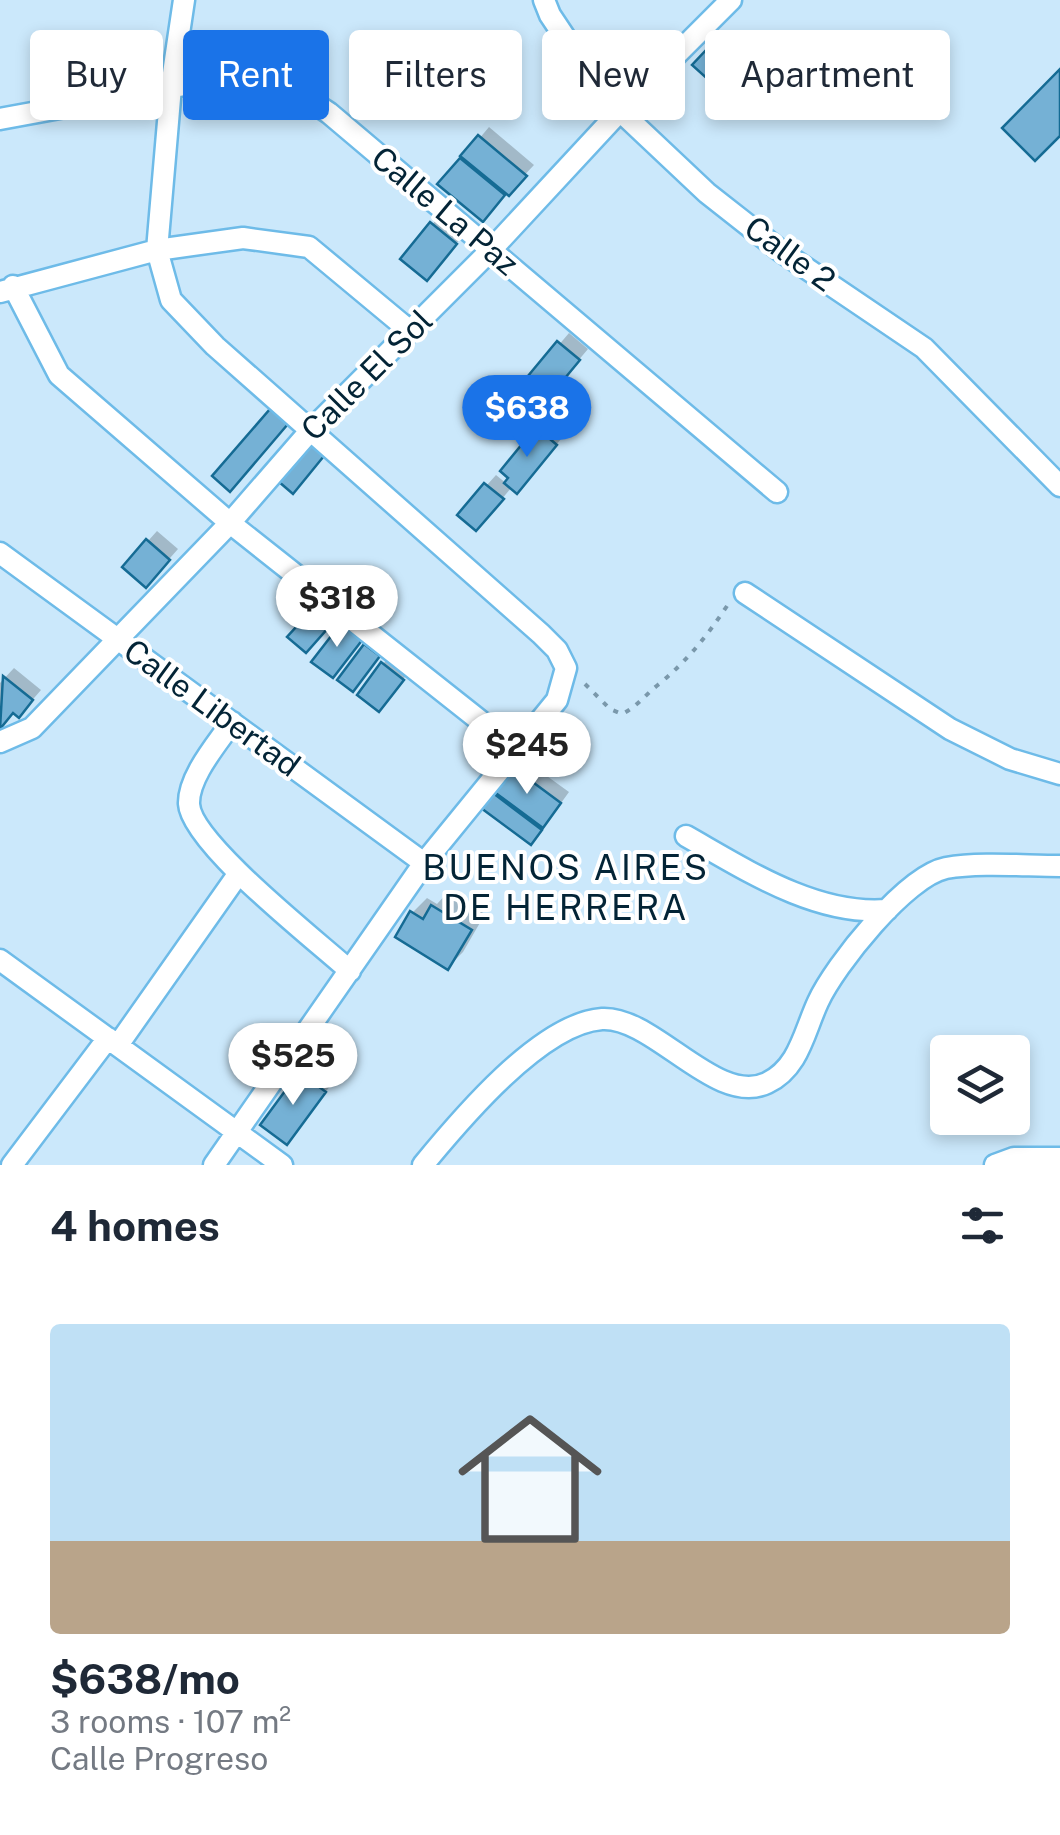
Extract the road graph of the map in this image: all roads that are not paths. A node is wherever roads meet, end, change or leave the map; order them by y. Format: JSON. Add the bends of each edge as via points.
{"nodes":[{"id":1,"x":184,"y":0,"type":"edge"},
{"id":2,"x":544,"y":0,"type":"edge"},
{"id":3,"x":731,"y":0,"type":"edge"},
{"id":4,"x":560,"y":30,"type":"edge"},
{"id":5,"x":685,"y":46,"type":"edge"},
{"id":6,"x":171,"y":87,"type":"junction"},
{"id":7,"x":0,"y":119,"type":"edge"},
{"id":8,"x":612,"y":120,"type":"edge"},
{"id":9,"x":630,"y":120,"type":"edge"},
{"id":10,"x":158,"y":250,"type":"junction"},
{"id":11,"x":492,"y":250,"type":"junction"},
{"id":12,"x":6,"y":289,"type":"edge"},
{"id":13,"x":410,"y":331,"type":"junction"},
{"id":14,"x":310,"y":432,"type":"junction"},
{"id":15,"x":1060,"y":486,"type":"edge"},
{"id":16,"x":777,"y":492,"type":"dead end"},
{"id":17,"x":230,"y":523,"type":"junction"},
{"id":18,"x":0,"y":553,"type":"edge"},
{"id":19,"x":745,"y":593,"type":"road end"},
{"id":20,"x":117,"y":638,"type":"junction"},
{"id":21,"x":232,"y":722,"type":"junction"},
{"id":22,"x":0,"y":742,"type":"edge"},
{"id":23,"x":516,"y":750,"type":"junction"},
{"id":24,"x":1060,"y":774,"type":"edge"},
{"id":25,"x":686,"y":836,"type":"dead end"},
{"id":26,"x":424,"y":863,"type":"junction"},
{"id":27,"x":1060,"y":866,"type":"edge"},
{"id":28,"x":240,"y":872,"type":"junction"},
{"id":29,"x":887,"y":910,"type":"junction"},
{"id":30,"x":0,"y":960,"type":"edge"},
{"id":31,"x":350,"y":971,"type":"junction"},
{"id":32,"x":113,"y":1042,"type":"junction"},
{"id":33,"x":238,"y":1132,"type":"junction"},
{"id":34,"x":1060,"y":1158,"type":"edge"},
{"id":35,"x":12,"y":1165,"type":"edge"},
{"id":36,"x":214,"y":1165,"type":"edge"},
{"id":37,"x":282,"y":1165,"type":"edge"},
{"id":38,"x":423,"y":1165,"type":"edge"},
{"id":39,"x":995,"y":1165,"type":"edge"}],
"edges":[{"from":1,"to":6,"type":"street"},
{"from":2,"to":4,"type":"street","name":"Calle 2"},
{"from":3,"to":5,"type":"street","name":"Calle El Sol"},
{"from":6,"to":7,"type":"street","name":"Calle La Paz"},
{"from":6,"to":10,"type":"street"},
{"from":6,"to":11,"type":"street","name":"Calle La Paz","via":[[252,76],[301,94]]},
{"from":8,"to":11,"type":"street","name":"Calle El Sol"},
{"from":9,"to":15,"type":"street","name":"Calle 2","via":[[782,252],[924,348]]},
{"from":10,"to":12,"type":"street"},
{"from":10,"to":13,"type":"street","via":[[243,238],[309,246]]},
{"from":10,"to":14,"type":"street","via":[[171,300]]},
{"from":11,"to":13,"type":"street","name":"Calle El Sol"},
{"from":11,"to":16,"type":"street","name":"Calle La Paz"},
{"from":12,"to":17,"type":"street","via":[[59,375]]},
{"from":13,"to":14,"type":"street","name":"Calle El Sol"},
{"from":14,"to":17,"type":"street","name":"Calle El Sol"},
{"from":14,"to":23,"type":"street","via":[[557,650],[566,668],[558,700]]},
{"from":17,"to":20,"type":"street","name":"Calle El Sol"},
{"from":17,"to":23,"type":"street"},
{"from":18,"to":20,"type":"street","name":"Calle Libertad"},
{"from":19,"to":24,"type":"street","via":[[950,729],[1010,759]]},
{"from":20,"to":21,"type":"street","name":"Calle Libertad"},
{"from":20,"to":22,"type":"street","name":"Calle El Sol","via":[[32,728]]},
{"from":21,"to":26,"type":"street","name":"Calle Libertad"},
{"from":21,"to":28,"type":"street","via":[[188,802],[206,839]]},
{"from":23,"to":26,"type":"street"},
{"from":25,"to":29,"type":"street","via":[[801,895],[863,912]]},
{"from":26,"to":31,"type":"street"},
{"from":27,"to":29,"type":"street","via":[[947,868],[910,886]]},
{"from":28,"to":31,"type":"street"},
{"from":28,"to":32,"type":"street"},
{"from":29,"to":38,"type":"street","via":[[818,1001],[804,1043],[777,1078],[761,1086],[733,1085],[628,1024],[602,1019],[575,1027],[500,1079]]},
{"from":30,"to":32,"type":"street"},
{"from":31,"to":33,"type":"street"},
{"from":32,"to":33,"type":"street"},
{"from":32,"to":35,"type":"street"},
{"from":33,"to":36,"type":"street"},
{"from":33,"to":37,"type":"street"},
{"from":34,"to":39,"type":"street"}]}
